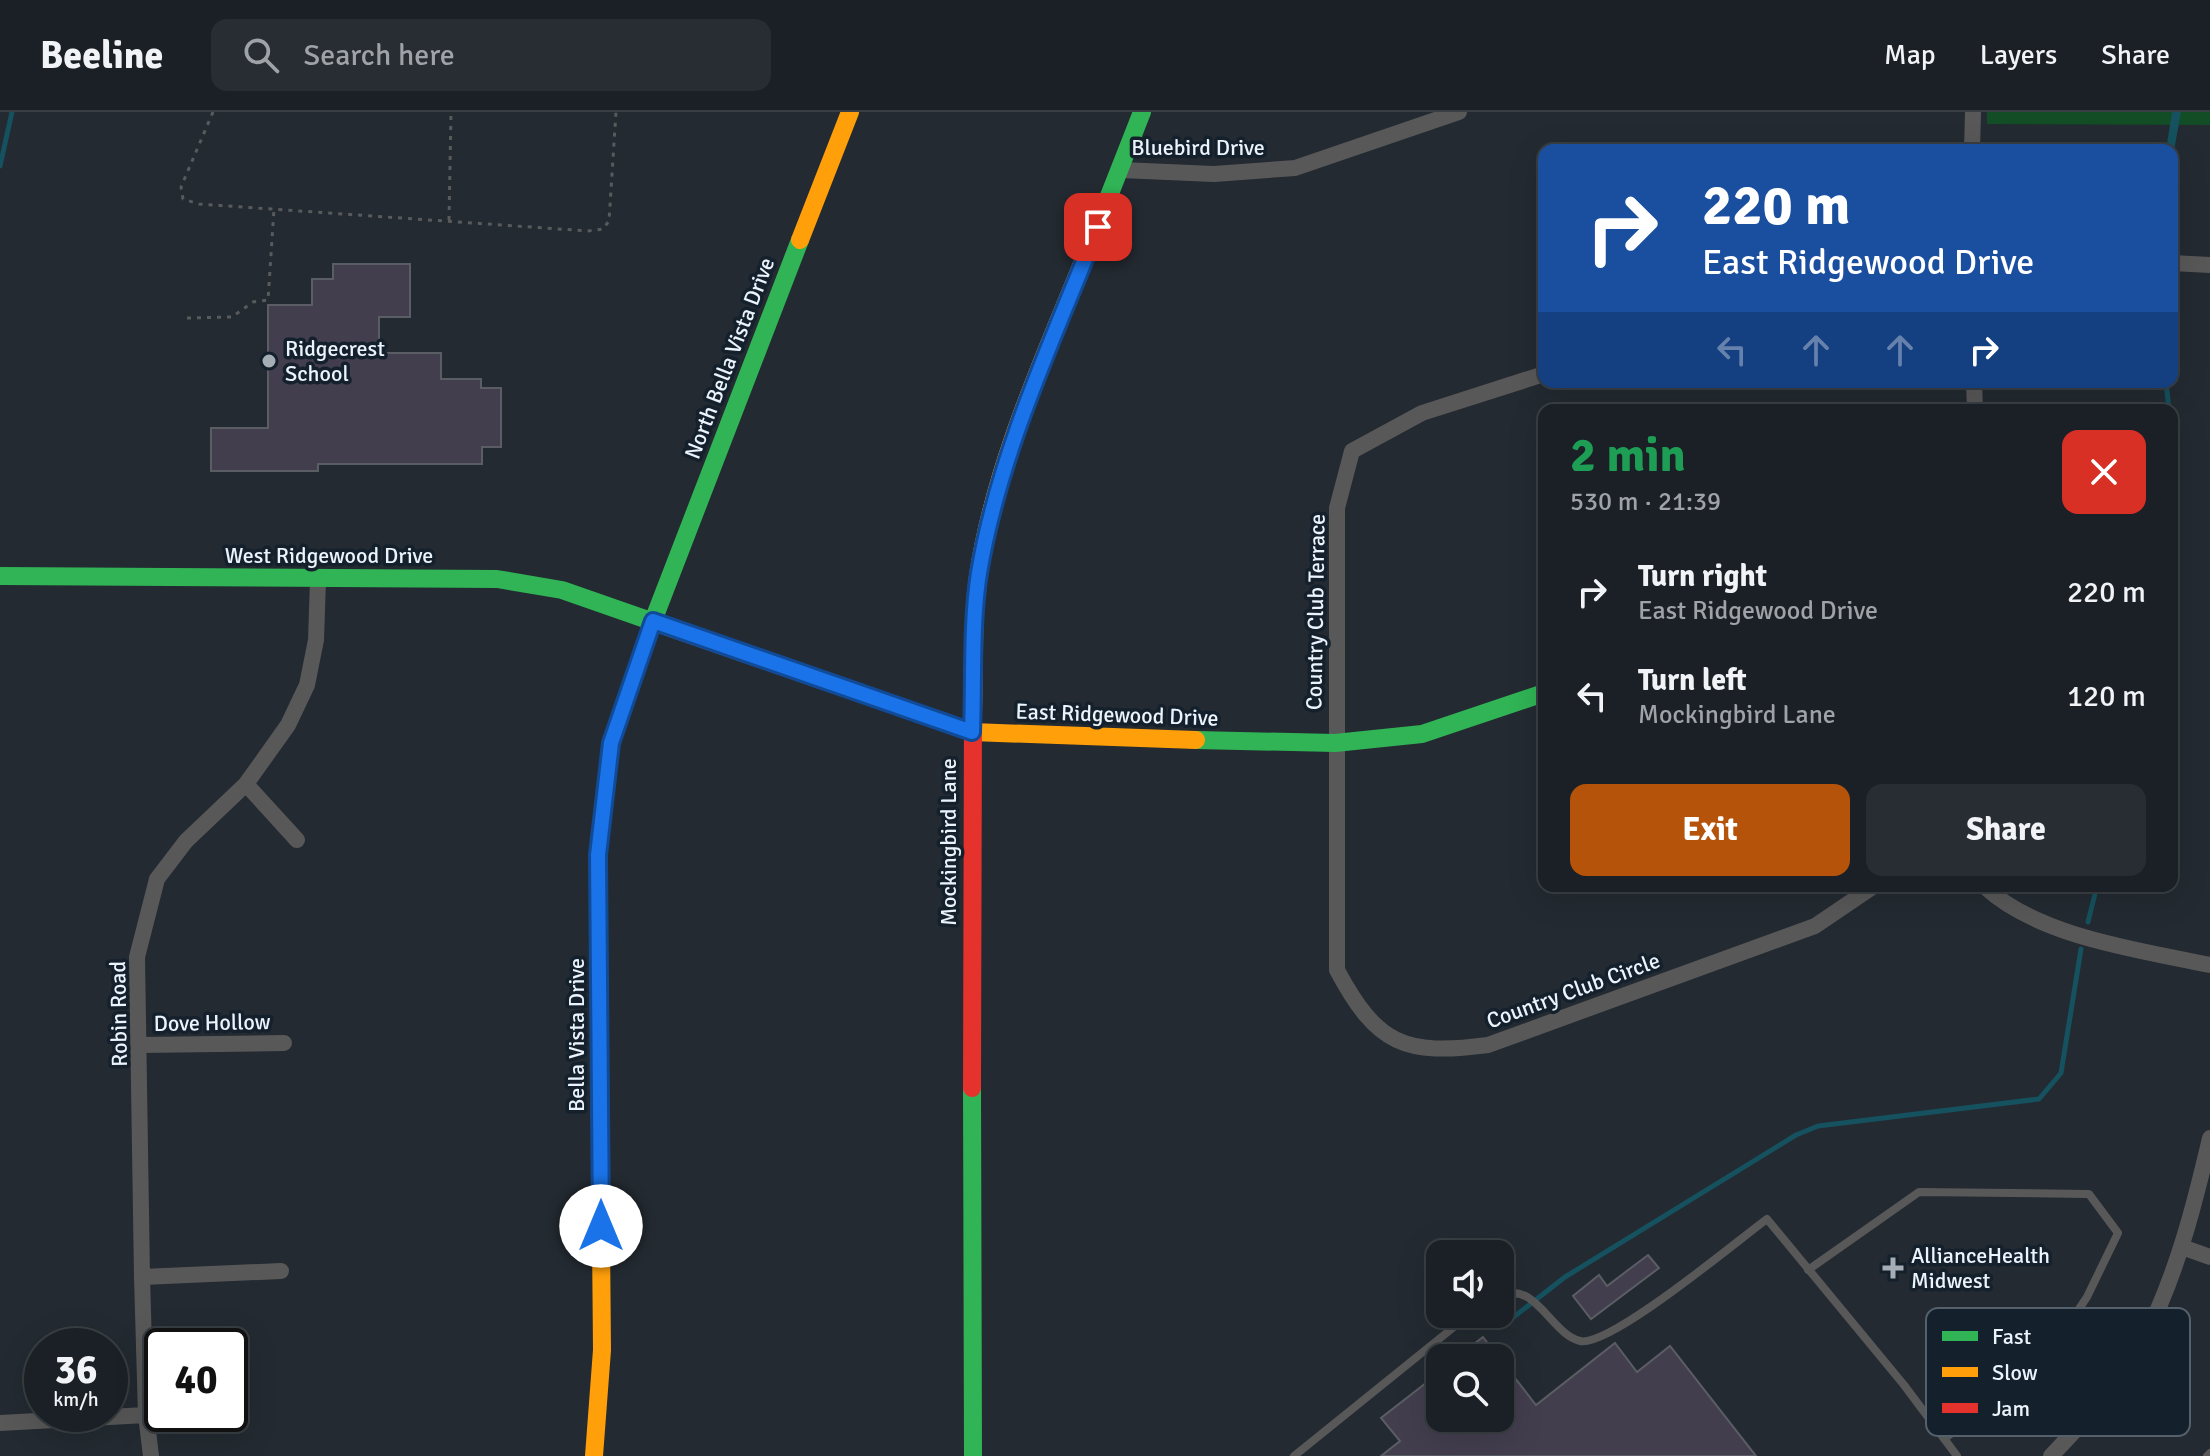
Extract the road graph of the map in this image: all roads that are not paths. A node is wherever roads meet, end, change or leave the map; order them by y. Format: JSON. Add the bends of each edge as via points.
{"nodes":[{"id":1,"x":850,"y":112,"type":"edge"},
{"id":2,"x":1142,"y":112,"type":"edge"},
{"id":3,"x":1459,"y":112,"type":"edge"},
{"id":4,"x":1973,"y":112,"type":"edge"},
{"id":5,"x":1972,"y":144,"type":"edge"},
{"id":6,"x":1121,"y":170,"type":"junction"},
{"id":7,"x":2178,"y":263,"type":"edge"},
{"id":8,"x":2210,"y":265,"type":"edge"},
{"id":9,"x":1538,"y":376,"type":"edge"},
{"id":10,"x":1,"y":576,"type":"edge"},
{"id":11,"x":318,"y":580,"type":"junction"},
{"id":12,"x":653,"y":621,"type":"junction"},
{"id":13,"x":1538,"y":695,"type":"edge"},
{"id":14,"x":972,"y":732,"type":"junction"},
{"id":15,"x":1335,"y":743,"type":"junction"},
{"id":16,"x":246,"y":784,"type":"junction"},
{"id":17,"x":297,"y":840,"type":"dead end"},
{"id":18,"x":1865,"y":892,"type":"edge"},
{"id":19,"x":1990,"y":892,"type":"edge"},
{"id":20,"x":2210,"y":965,"type":"edge"},
{"id":21,"x":284,"y":1043,"type":"dead end"},
{"id":22,"x":141,"y":1045,"type":"junction"},
{"id":23,"x":2210,"y":1138,"type":"edge"},
{"id":24,"x":2182,"y":1247,"type":"junction"},
{"id":25,"x":2210,"y":1257,"type":"edge"},
{"id":26,"x":1808,"y":1270,"type":"junction"},
{"id":27,"x":281,"y":1271,"type":"dead end"},
{"id":28,"x":142,"y":1277,"type":"junction"},
{"id":29,"x":1514,"y":1295,"type":"edge"},
{"id":30,"x":2080,"y":1308,"type":"edge"},
{"id":31,"x":2156,"y":1308,"type":"edge"},
{"id":32,"x":1453,"y":1328,"type":"edge"},
{"id":33,"x":144,"y":1346,"type":"edge"},
{"id":34,"x":144,"y":1415,"type":"edge"},
{"id":35,"x":1926,"y":1415,"type":"edge"},
{"id":36,"x":0,"y":1423,"type":"edge"},
{"id":37,"x":148,"y":1432,"type":"edge"},
{"id":38,"x":1942,"y":1436,"type":"edge"},
{"id":39,"x":1948,"y":1436,"type":"edge"},
{"id":40,"x":2070,"y":1436,"type":"edge"},
{"id":41,"x":1944,"y":1439,"type":"junction"},
{"id":42,"x":151,"y":1456,"type":"edge"},
{"id":43,"x":594,"y":1456,"type":"edge"},
{"id":44,"x":973,"y":1456,"type":"edge"},
{"id":45,"x":1294,"y":1456,"type":"edge"},
{"id":46,"x":1957,"y":1456,"type":"edge"},
{"id":47,"x":2051,"y":1456,"type":"edge"}],
"edges":[{"from":1,"to":12,"type":"street","name":"North Bella Vista Drive"},
{"from":2,"to":6,"type":"street","name":"Mockingbird Lane"},
{"from":3,"to":6,"type":"street","name":"Bluebird Drive","via":[[1295,168],[1214,174]]},
{"from":4,"to":5,"type":"street"},
{"from":6,"to":14,"type":"street","name":"Mockingbird Lane","via":[[1018,429],[988,524],[978,578]]},
{"from":7,"to":8,"type":"street"},
{"from":9,"to":15,"type":"street","name":"Country Club Terrace","via":[[1422,413],[1352,451],[1337,508]]},
{"from":10,"to":11,"type":"street","name":"West Ridgewood Drive"},
{"from":11,"to":12,"type":"street","name":"West Ridgewood Drive","via":[[497,579],[562,590]]},
{"from":11,"to":16,"type":"street","name":"Robin Road","via":[[316,640],[307,685],[288,725]]},
{"from":12,"to":14,"type":"street","name":"East Ridgewood Drive"},
{"from":12,"to":43,"type":"street","name":"Bella Vista Drive","via":[[611,743],[598,855],[602,1350]]},
{"from":13,"to":15,"type":"street","name":"East Ridgewood Drive","via":[[1422,734]]},
{"from":14,"to":15,"type":"street","name":"East Ridgewood Drive"},
{"from":14,"to":44,"type":"street","name":"Mockingbird Lane"},
{"from":15,"to":18,"type":"street","name":"Country Club Circle","via":[[1337,970],[1354,1002],[1379,1031],[1416,1048],[1488,1045],[1815,926]]},
{"from":16,"to":17,"type":"street"},
{"from":16,"to":22,"type":"street","name":"Robin Road","via":[[186,841],[157,879],[137,957]]},
{"from":19,"to":20,"type":"street","via":[[2042,921],[2116,945]]},
{"from":21,"to":22,"type":"street","name":"Dove Hollow"},
{"from":22,"to":28,"type":"street","name":"Robin Road"},
{"from":23,"to":24,"type":"street"},
{"from":24,"to":25,"type":"street"},
{"from":24,"to":31,"type":"street"},
{"from":26,"to":29,"type":"lane","via":[[1767,1219],[1622,1327],[1595,1341],[1566,1334],[1529,1297]]},
{"from":26,"to":30,"type":"lane","via":[[1919,1192],[2089,1194],[2118,1233]]},
{"from":26,"to":35,"type":"lane"},
{"from":27,"to":28,"type":"street"},
{"from":28,"to":33,"type":"street","name":"Robin Road"},
{"from":32,"to":45,"type":"lane"},
{"from":34,"to":36,"type":"street"},
{"from":37,"to":42,"type":"street","name":"Robin Road"},
{"from":38,"to":41,"type":"lane"},
{"from":39,"to":41,"type":"lane"},
{"from":40,"to":47,"type":"street"},
{"from":41,"to":46,"type":"lane"}]}
